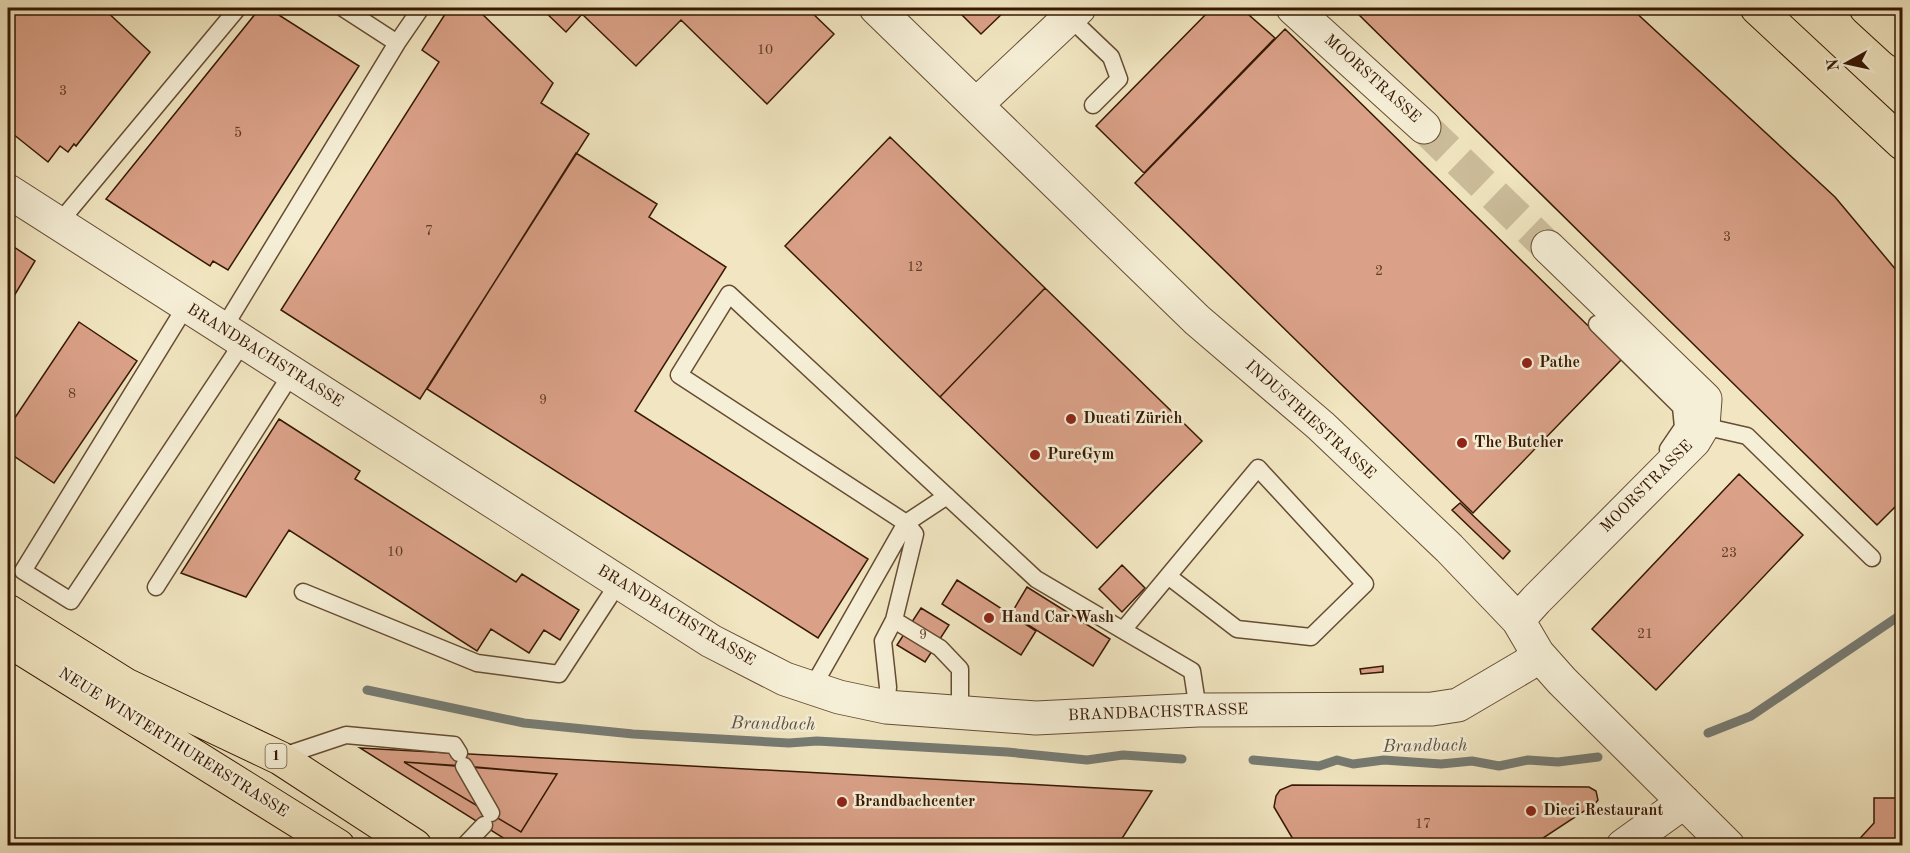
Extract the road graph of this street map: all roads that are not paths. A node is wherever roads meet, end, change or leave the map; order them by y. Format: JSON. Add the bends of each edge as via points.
{"nodes":[{"id":1,"x":238,"y":8,"type":"edge"},
{"id":2,"x":343,"y":8,"type":"edge"},
{"id":3,"x":421,"y":8,"type":"edge"},
{"id":4,"x":876,"y":8,"type":"edge"},
{"id":5,"x":1281,"y":8,"type":"edge"},
{"id":6,"x":1293,"y":8,"type":"edge"},
{"id":7,"x":1757,"y":8,"type":"edge"},
{"id":8,"x":1866,"y":8,"type":"edge"},
{"id":9,"x":1074,"y":12,"type":"edge"},
{"id":10,"x":1902,"y":41,"type":"edge"},
{"id":11,"x":398,"y":43,"type":"junction"},
{"id":12,"x":1313,"y":45,"type":"dead end"},
{"id":13,"x":976,"y":105,"type":"junction"},
{"id":14,"x":1093,"y":105,"type":"dead end"},
{"id":15,"x":1424,"y":127,"type":"tunnel mouth"},
{"id":16,"x":1902,"y":143,"type":"edge"},
{"id":17,"x":8,"y":191,"type":"edge"},
{"id":18,"x":58,"y":224,"type":"junction"},
{"id":19,"x":1548,"y":247,"type":"tunnel mouth"},
{"id":20,"x":186,"y":306,"type":"junction"},
{"id":21,"x":1597,"y":324,"type":"dead end"},
{"id":22,"x":233,"y":335,"type":"junction"},
{"id":23,"x":292,"y":373,"type":"junction"},
{"id":24,"x":1703,"y":426,"type":"junction"},
{"id":25,"x":946,"y":496,"type":"junction"},
{"id":26,"x":1635,"y":500,"type":"junction"},
{"id":27,"x":906,"y":523,"type":"junction"},
{"id":28,"x":1872,"y":558,"type":"dead end"},
{"id":29,"x":1168,"y":576,"type":"junction"},
{"id":30,"x":619,"y":582,"type":"junction"},
{"id":31,"x":156,"y":587,"type":"dead end"},
{"id":32,"x":303,"y":592,"type":"dead end"},
{"id":33,"x":8,"y":611,"type":"edge"},
{"id":34,"x":894,"y":620,"type":"junction"},
{"id":35,"x":1518,"y":620,"type":"junction"},
{"id":36,"x":1122,"y":630,"type":"junction"},
{"id":37,"x":8,"y":640,"type":"edge"},
{"id":38,"x":1539,"y":654,"type":"junction"},
{"id":39,"x":812,"y":688,"type":"junction"},
{"id":40,"x":886,"y":707,"type":"junction"},
{"id":41,"x":1198,"y":710,"type":"junction"},
{"id":42,"x":960,"y":714,"type":"junction"},
{"id":43,"x":280,"y":758,"type":"junction"},
{"id":44,"x":1684,"y":802,"type":"junction"},
{"id":45,"x":338,"y":846,"type":"edge"},
{"id":46,"x":415,"y":846,"type":"edge"},
{"id":47,"x":464,"y":846,"type":"edge"},
{"id":48,"x":1623,"y":846,"type":"edge"},
{"id":49,"x":1728,"y":846,"type":"edge"}],
"edges":[{"from":1,"to":18,"type":"lane"},
{"from":2,"to":11,"type":"lane"},
{"from":3,"to":11,"type":"lane"},
{"from":4,"to":13,"type":"street","name":"INDUSTRIESTRASSE"},
{"from":5,"to":12,"type":"lane"},
{"from":6,"to":15,"type":"street","name":"MOORSTRASSE"},
{"from":7,"to":16,"type":"main road"},
{"from":8,"to":10,"type":"main road"},
{"from":9,"to":13,"type":"street"},
{"from":9,"to":14,"type":"lane","via":[[1111,57],[1119,79]]},
{"from":11,"to":22,"type":"lane"},
{"from":13,"to":35,"type":"street","name":"INDUSTRIESTRASSE","via":[[1197,320],[1346,450]]},
{"from":17,"to":18,"type":"street","name":"BRANDBACHSTRASSE"},
{"from":18,"to":20,"type":"street","name":"BRANDBACHSTRASSE"},
{"from":19,"to":24,"type":"street","name":"MOORSTRASSE","via":[[1705,399]]},
{"from":20,"to":22,"type":"street","name":"BRANDBACHSTRASSE"},
{"from":20,"to":22,"type":"lane","via":[[23,571],[70,601]]},
{"from":21,"to":26,"type":"lane","via":[[1681,406],[1683,427]]},
{"from":22,"to":23,"type":"street","name":"BRANDBACHSTRASSE"},
{"from":23,"to":30,"type":"street","name":"BRANDBACHSTRASSE"},
{"from":23,"to":31,"type":"lane"},
{"from":24,"to":26,"type":"street","name":"MOORSTRASSE","via":[[1694,441]]},
{"from":24,"to":28,"type":"lane","via":[[1747,436]]},
{"from":25,"to":27,"type":"lane"},
{"from":25,"to":27,"type":"lane","via":[[729,294],[679,375]]},
{"from":25,"to":36,"type":"lane","via":[[1036,579]]},
{"from":26,"to":35,"type":"street","name":"MOORSTRASSE"},
{"from":27,"to":34,"type":"lane","via":[[915,534]]},
{"from":27,"to":39,"type":"lane"},
{"from":29,"to":29,"type":"lane","via":[[1258,468],[1365,584],[1311,637],[1237,629]]},
{"from":29,"to":36,"type":"lane"},
{"from":30,"to":32,"type":"lane","via":[[559,674],[477,663]]},
{"from":30,"to":39,"type":"street","name":"BRANDBACHSTRASSE","via":[[711,641],[785,679]]},
{"from":33,"to":43,"type":"main road","name":"NEUE WINTERTHURERSTRASSE","number":"1","via":[[126,685]]},
{"from":34,"to":40,"type":"lane","via":[[883,641]]},
{"from":34,"to":42,"type":"lane","via":[[940,648],[960,669]]},
{"from":35,"to":38,"type":"street","name":"INDUSTRIESTRASSE"},
{"from":36,"to":41,"type":"lane","via":[[1192,671]]},
{"from":37,"to":45,"type":"main road","name":"NEUE WINTERTHURERSTRASSE"},
{"from":38,"to":41,"type":"street","name":"BRANDBACHSTRASSE","via":[[1458,705],[1432,709]]},
{"from":38,"to":44,"type":"street","name":"INDUSTRIESTRASSE"},
{"from":39,"to":40,"type":"street","name":"BRANDBACHSTRASSE"},
{"from":40,"to":42,"type":"street","name":"BRANDBACHSTRASSE"},
{"from":41,"to":42,"type":"street","name":"BRANDBACHSTRASSE","via":[[1036,718]]},
{"from":43,"to":46,"type":"main road","name":"NEUE WINTERTHURERSTRASSE","number":"1"},
{"from":43,"to":47,"type":"lane","via":[[346,735],[454,745],[487,819]]},
{"from":44,"to":48,"type":"street"},
{"from":44,"to":49,"type":"street","name":"INDUSTRIESTRASSE"}]}
